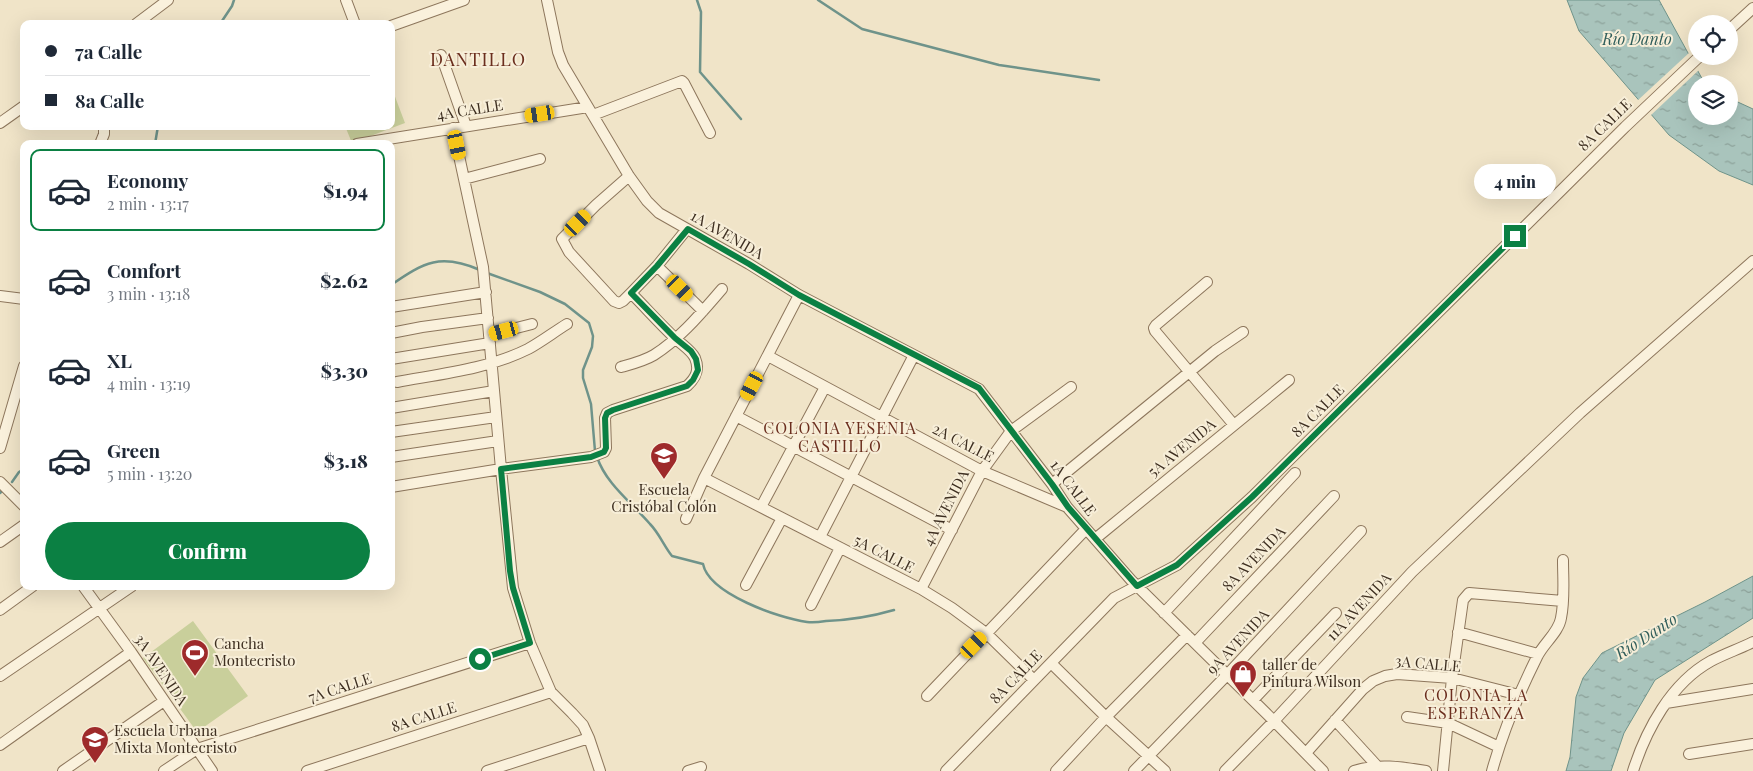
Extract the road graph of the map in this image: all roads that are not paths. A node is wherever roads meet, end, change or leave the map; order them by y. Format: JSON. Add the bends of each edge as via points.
{"nodes":[{"id":1,"x":168,"y":0,"type":"edge"},
{"id":2,"x":347,"y":0,"type":"edge"},
{"id":3,"x":464,"y":0,"type":"edge"},
{"id":4,"x":547,"y":0,"type":"edge"},
{"id":5,"x":1753,"y":8,"type":"edge"},
{"id":6,"x":141,"y":20,"type":"edge"},
{"id":7,"x":353,"y":20,"type":"edge"},
{"id":8,"x":1738,"y":22,"type":"edge"},
{"id":9,"x":395,"y":25,"type":"edge"},
{"id":10,"x":441,"y":55,"type":"dead end"},
{"id":11,"x":1690,"y":65,"type":"edge"},
{"id":12,"x":20,"y":109,"type":"edge"},
{"id":13,"x":590,"y":111,"type":"junction"},
{"id":14,"x":0,"y":123,"type":"edge"},
{"id":15,"x":466,"y":126,"type":"junction"},
{"id":16,"x":453,"y":128,"type":"junction"},
{"id":17,"x":710,"y":134,"type":"dead end"},
{"id":18,"x":381,"y":140,"type":"edge"},
{"id":19,"x":540,"y":160,"type":"dead end"},
{"id":20,"x":629,"y":176,"type":"junction"},
{"id":21,"x":464,"y":179,"type":"junction"},
{"id":22,"x":688,"y":229,"type":"junction"},
{"id":23,"x":1753,"y":260,"type":"edge"},
{"id":24,"x":657,"y":266,"type":"junction"},
{"id":25,"x":1207,"y":282,"type":"dead end"},
{"id":26,"x":722,"y":289,"type":"dead end"},
{"id":27,"x":486,"y":292,"type":"junction"},
{"id":28,"x":631,"y":293,"type":"junction"},
{"id":29,"x":799,"y":295,"type":"junction"},
{"id":30,"x":0,"y":296,"type":"edge"},
{"id":31,"x":20,"y":298,"type":"edge"},
{"id":32,"x":395,"y":306,"type":"edge"},
{"id":33,"x":702,"y":311,"type":"junction"},
{"id":34,"x":488,"y":318,"type":"junction"},
{"id":35,"x":532,"y":324,"type":"dead end"},
{"id":36,"x":567,"y":324,"type":"dead end"},
{"id":37,"x":395,"y":332,"type":"edge"},
{"id":38,"x":1244,"y":332,"type":"dead end"},
{"id":39,"x":675,"y":338,"type":"junction"},
{"id":40,"x":490,"y":339,"type":"junction"},
{"id":41,"x":914,"y":355,"type":"junction"},
{"id":42,"x":768,"y":356,"type":"junction"},
{"id":43,"x":395,"y":358,"type":"edge"},
{"id":44,"x":492,"y":362,"type":"junction"},
{"id":45,"x":621,"y":367,"type":"dead end"},
{"id":46,"x":1190,"y":372,"type":"junction"},
{"id":47,"x":20,"y":380,"type":"edge"},
{"id":48,"x":1289,"y":380,"type":"dead end"},
{"id":49,"x":397,"y":382,"type":"dead end"},
{"id":50,"x":1071,"y":387,"type":"dead end"},
{"id":51,"x":825,"y":388,"type":"junction"},
{"id":52,"x":494,"y":391,"type":"junction"},
{"id":53,"x":395,"y":407,"type":"edge"},
{"id":54,"x":736,"y":416,"type":"junction"},
{"id":55,"x":496,"y":417,"type":"junction"},
{"id":56,"x":882,"y":417,"type":"junction"},
{"id":57,"x":1234,"y":425,"type":"junction"},
{"id":58,"x":395,"y":431,"type":"edge"},
{"id":59,"x":1011,"y":432,"type":"junction"},
{"id":60,"x":498,"y":442,"type":"junction"},
{"id":61,"x":794,"y":447,"type":"junction"},
{"id":62,"x":0,"y":448,"type":"edge"},
{"id":63,"x":395,"y":455,"type":"edge"},
{"id":64,"x":501,"y":469,"type":"junction"},
{"id":65,"x":982,"y":471,"type":"junction"},
{"id":66,"x":1296,"y":473,"type":"dead end"},
{"id":67,"x":851,"y":477,"type":"junction"},
{"id":68,"x":704,"y":478,"type":"junction"},
{"id":69,"x":0,"y":482,"type":"edge"},
{"id":70,"x":1052,"y":484,"type":"junction"},
{"id":71,"x":395,"y":486,"type":"edge"},
{"id":72,"x":1334,"y":496,"type":"dead end"},
{"id":73,"x":20,"y":502,"type":"edge"},
{"id":74,"x":761,"y":507,"type":"junction"},
{"id":75,"x":1068,"y":507,"type":"junction"},
{"id":76,"x":782,"y":518,"type":"junction"},
{"id":77,"x":686,"y":519,"type":"dead end"},
{"id":78,"x":20,"y":528,"type":"edge"},
{"id":79,"x":1086,"y":529,"type":"junction"},
{"id":80,"x":952,"y":530,"type":"junction"},
{"id":81,"x":1361,"y":531,"type":"dead end"},
{"id":82,"x":820,"y":537,"type":"junction"},
{"id":83,"x":1094,"y":539,"type":"junction"},
{"id":84,"x":0,"y":542,"type":"edge"},
{"id":85,"x":840,"y":548,"type":"junction"},
{"id":86,"x":1563,"y":560,"type":"dead end"},
{"id":87,"x":746,"y":585,"type":"dead end"},
{"id":88,"x":1137,"y":586,"type":"junction"},
{"id":89,"x":921,"y":589,"type":"junction"},
{"id":90,"x":28,"y":590,"type":"edge"},
{"id":91,"x":86,"y":590,"type":"edge"},
{"id":92,"x":126,"y":590,"type":"edge"},
{"id":93,"x":1563,"y":601,"type":"junction"},
{"id":94,"x":811,"y":605,"type":"dead end"},
{"id":95,"x":100,"y":609,"type":"junction"},
{"id":96,"x":0,"y":610,"type":"edge"},
{"id":97,"x":1164,"y":613,"type":"junction"},
{"id":98,"x":1336,"y":613,"type":"dead end"},
{"id":99,"x":1458,"y":632,"type":"junction"},
{"id":100,"x":986,"y":633,"type":"junction"},
{"id":101,"x":1187,"y":635,"type":"junction"},
{"id":102,"x":1753,"y":642,"type":"edge"},
{"id":103,"x":530,"y":643,"type":"junction"},
{"id":104,"x":1195,"y":643,"type":"junction"},
{"id":105,"x":131,"y":652,"type":"junction"},
{"id":106,"x":1538,"y":654,"type":"junction"},
{"id":107,"x":1051,"y":663,"type":"junction"},
{"id":108,"x":1227,"y":675,"type":"junction"},
{"id":109,"x":0,"y":676,"type":"edge"},
{"id":110,"x":1452,"y":678,"type":"junction"},
{"id":111,"x":1034,"y":680,"type":"junction"},
{"id":112,"x":1753,"y":689,"type":"edge"},
{"id":113,"x":551,"y":692,"type":"junction"},
{"id":114,"x":1519,"y":695,"type":"junction"},
{"id":115,"x":927,"y":696,"type":"dead end"},
{"id":116,"x":1253,"y":700,"type":"junction"},
{"id":117,"x":164,"y":701,"type":"junction"},
{"id":118,"x":1666,"y":703,"type":"junction"},
{"id":119,"x":1106,"y":717,"type":"junction"},
{"id":120,"x":1407,"y":717,"type":"dead end"},
{"id":121,"x":1335,"y":720,"type":"junction"},
{"id":122,"x":1274,"y":721,"type":"junction"},
{"id":123,"x":1448,"y":723,"type":"junction"},
{"id":124,"x":589,"y":738,"type":"junction"},
{"id":125,"x":1753,"y":744,"type":"edge"},
{"id":126,"x":0,"y":745,"type":"edge"},
{"id":127,"x":1499,"y":747,"type":"junction"},
{"id":128,"x":197,"y":749,"type":"junction"},
{"id":129,"x":1306,"y":753,"type":"junction"},
{"id":130,"x":1688,"y":754,"type":"dead end"},
{"id":131,"x":1148,"y":756,"type":"junction"},
{"id":132,"x":702,"y":767,"type":"dead end"},
{"id":133,"x":1378,"y":767,"type":"junction"},
{"id":134,"x":1320,"y":770,"type":"edge"},
{"id":135,"x":63,"y":771,"type":"edge"},
{"id":136,"x":164,"y":771,"type":"edge"},
{"id":137,"x":212,"y":771,"type":"edge"},
{"id":138,"x":307,"y":771,"type":"edge"},
{"id":139,"x":487,"y":771,"type":"edge"},
{"id":140,"x":600,"y":771,"type":"edge"},
{"id":141,"x":688,"y":771,"type":"edge"},
{"id":142,"x":946,"y":771,"type":"edge"},
{"id":143,"x":1056,"y":771,"type":"edge"},
{"id":144,"x":1134,"y":771,"type":"edge"},
{"id":145,"x":1165,"y":771,"type":"edge"},
{"id":146,"x":1225,"y":771,"type":"edge"},
{"id":147,"x":1354,"y":771,"type":"edge"},
{"id":148,"x":1426,"y":771,"type":"edge"},
{"id":149,"x":1443,"y":771,"type":"edge"},
{"id":150,"x":1492,"y":771,"type":"edge"},
{"id":151,"x":1632,"y":771,"type":"edge"}],
"edges":[{"from":1,"to":6,"type":"street"},
{"from":2,"to":7,"type":"street"},
{"from":3,"to":9,"type":"street"},
{"from":4,"to":13,"type":"street","name":"1A AVENIDA","via":[[560,59]]},
{"from":5,"to":8,"type":"street"},
{"from":10,"to":15,"type":"street"},
{"from":11,"to":88,"type":"street","name":"8A CALLE","via":[[1252,497],[1177,565]]},
{"from":12,"to":14,"type":"street"},
{"from":13,"to":15,"type":"street","name":"4A CALLE"},
{"from":13,"to":17,"type":"street","name":"4A CALLE","via":[[682,81]]},
{"from":13,"to":20,"type":"street","name":"1A AVENIDA"},
{"from":15,"to":16,"type":"street","name":"4A CALLE"},
{"from":16,"to":18,"type":"street","name":"4A CALLE"},
{"from":16,"to":21,"type":"street"},
{"from":19,"to":21,"type":"street"},
{"from":20,"to":22,"type":"street","name":"1A AVENIDA","via":[[655,210]]},
{"from":20,"to":28,"type":"street","via":[[562,239],[569,252],[614,301],[619,303]]},
{"from":21,"to":27,"type":"street"},
{"from":22,"to":24,"type":"street"},
{"from":22,"to":29,"type":"street","name":"1A AVENIDA"},
{"from":23,"to":122,"type":"street","name":"11A AVENIDA","via":[[1580,413],[1412,572]]},
{"from":24,"to":28,"type":"street"},
{"from":24,"to":33,"type":"street"},
{"from":25,"to":46,"type":"street","via":[[1154,328]]},
{"from":26,"to":33,"type":"street"},
{"from":27,"to":32,"type":"street"},
{"from":27,"to":34,"type":"street"},
{"from":28,"to":39,"type":"street"},
{"from":29,"to":41,"type":"street","name":"1A CALLE"},
{"from":29,"to":42,"type":"street"},
{"from":30,"to":31,"type":"street"},
{"from":33,"to":39,"type":"street"},
{"from":34,"to":37,"type":"street"},
{"from":34,"to":40,"type":"street"},
{"from":35,"to":40,"type":"street"},
{"from":36,"to":44,"type":"street","via":[[527,349]]},
{"from":38,"to":46,"type":"street"},
{"from":39,"to":45,"type":"street","via":[[654,355]]},
{"from":39,"to":64,"type":"street","via":[[696,359],[698,370],[693,380],[687,386],[607,413],[606,448],[596,456]]},
{"from":40,"to":43,"type":"street"},
{"from":40,"to":44,"type":"street"},
{"from":41,"to":56,"type":"street"},
{"from":41,"to":59,"type":"street","name":"1A CALLE","via":[[979,388]]},
{"from":42,"to":51,"type":"street","name":"2A CALLE"},
{"from":42,"to":54,"type":"street"},
{"from":44,"to":49,"type":"street"},
{"from":44,"to":52,"type":"street"},
{"from":46,"to":57,"type":"street"},
{"from":46,"to":70,"type":"street"},
{"from":47,"to":62,"type":"street"},
{"from":48,"to":57,"type":"street","name":"5A AVENIDA"},
{"from":50,"to":59,"type":"street","name":"4A AVENIDA"},
{"from":51,"to":56,"type":"street","name":"2A CALLE"},
{"from":51,"to":61,"type":"street"},
{"from":52,"to":53,"type":"street"},
{"from":52,"to":55,"type":"street"},
{"from":54,"to":61,"type":"street"},
{"from":54,"to":68,"type":"street"},
{"from":55,"to":58,"type":"street"},
{"from":55,"to":60,"type":"street"},
{"from":56,"to":65,"type":"street","name":"2A CALLE"},
{"from":56,"to":67,"type":"street"},
{"from":57,"to":83,"type":"street","name":"5A AVENIDA"},
{"from":59,"to":65,"type":"street","name":"4A AVENIDA"},
{"from":59,"to":70,"type":"street","name":"1A CALLE"},
{"from":60,"to":63,"type":"street"},
{"from":60,"to":64,"type":"street"},
{"from":61,"to":67,"type":"street"},
{"from":61,"to":74,"type":"street"},
{"from":64,"to":71,"type":"street"},
{"from":64,"to":103,"type":"street","via":[[510,571]]},
{"from":65,"to":75,"type":"street","name":"2A CALLE"},
{"from":65,"to":80,"type":"street","name":"4A AVENIDA"},
{"from":66,"to":97,"type":"street"},
{"from":67,"to":80,"type":"street"},
{"from":67,"to":82,"type":"street"},
{"from":68,"to":74,"type":"street","name":"5A CALLE"},
{"from":68,"to":77,"type":"street"},
{"from":69,"to":73,"type":"street"},
{"from":70,"to":75,"type":"street","name":"1A CALLE"},
{"from":72,"to":104,"type":"street","name":"8A AVENIDA"},
{"from":74,"to":76,"type":"street","name":"5A CALLE"},
{"from":75,"to":79,"type":"street","name":"1A CALLE"},
{"from":76,"to":82,"type":"street","name":"5A CALLE"},
{"from":76,"to":87,"type":"street"},
{"from":78,"to":84,"type":"street"},
{"from":79,"to":83,"type":"street","name":"1A CALLE"},
{"from":79,"to":100,"type":"street"},
{"from":80,"to":89,"type":"street","name":"4A AVENIDA"},
{"from":81,"to":108,"type":"street","name":"9A AVENIDA"},
{"from":82,"to":85,"type":"street","name":"5A CALLE"},
{"from":83,"to":88,"type":"street","name":"1A CALLE"},
{"from":85,"to":89,"type":"street","name":"5A CALLE"},
{"from":85,"to":94,"type":"street"},
{"from":86,"to":93,"type":"street"},
{"from":88,"to":97,"type":"street","name":"1A CALLE"},
{"from":88,"to":107,"type":"street","name":"8A CALLE","via":[[1114,598]]},
{"from":89,"to":100,"type":"street","name":"5A CALLE"},
{"from":90,"to":96,"type":"street"},
{"from":91,"to":95,"type":"street","name":"3A AVENIDA"},
{"from":92,"to":95,"type":"street"},
{"from":93,"to":99,"type":"street","via":[[1469,593],[1463,600]]},
{"from":93,"to":106,"type":"street","via":[[1561,620]]},
{"from":95,"to":105,"type":"street","name":"3A AVENIDA"},
{"from":95,"to":109,"type":"street"},
{"from":97,"to":101,"type":"street","name":"1A CALLE"},
{"from":98,"to":116,"type":"street"},
{"from":99,"to":106,"type":"street"},
{"from":99,"to":110,"type":"street"},
{"from":100,"to":111,"type":"street","name":"5A CALLE"},
{"from":100,"to":115,"type":"street"},
{"from":101,"to":104,"type":"street","name":"1A CALLE"},
{"from":101,"to":119,"type":"street"},
{"from":102,"to":118,"type":"street","via":[[1710,662],[1681,684]]},
{"from":103,"to":113,"type":"street"},
{"from":103,"to":128,"type":"street","name":"7A CALLE"},
{"from":104,"to":108,"type":"street","name":"1A CALLE"},
{"from":105,"to":117,"type":"street","name":"3A AVENIDA"},
{"from":105,"to":126,"type":"street"},
{"from":106,"to":114,"type":"street"},
{"from":107,"to":111,"type":"street","name":"8A CALLE"},
{"from":107,"to":119,"type":"street"},
{"from":108,"to":116,"type":"street","name":"1A CALLE"},
{"from":108,"to":131,"type":"street","name":"9A AVENIDA"},
{"from":110,"to":114,"type":"street","name":"3A CALLE"},
{"from":110,"to":121,"type":"street","name":"3A CALLE","via":[[1385,676],[1363,689]]},
{"from":110,"to":123,"type":"street"},
{"from":111,"to":142,"type":"street","name":"8A CALLE"},
{"from":112,"to":118,"type":"street"},
{"from":113,"to":124,"type":"street","via":[[578,718]]},
{"from":113,"to":138,"type":"street","name":"8A CALLE"},
{"from":114,"to":127,"type":"street"},
{"from":116,"to":122,"type":"street","name":"1A CALLE"},
{"from":117,"to":128,"type":"street","name":"3A AVENIDA"},
{"from":117,"to":135,"type":"street"},
{"from":118,"to":151,"type":"street"},
{"from":119,"to":131,"type":"street"},
{"from":119,"to":143,"type":"street"},
{"from":120,"to":123,"type":"street"},
{"from":121,"to":129,"type":"street","name":"3A CALLE"},
{"from":121,"to":133,"type":"street"},
{"from":122,"to":129,"type":"street"},
{"from":122,"to":146,"type":"street","name":"11A AVENIDA"},
{"from":123,"to":127,"type":"street"},
{"from":123,"to":149,"type":"street"},
{"from":124,"to":139,"type":"street"},
{"from":124,"to":140,"type":"street"},
{"from":125,"to":130,"type":"street"},
{"from":127,"to":150,"type":"street"},
{"from":128,"to":136,"type":"street","name":"7A CALLE"},
{"from":128,"to":137,"type":"street","name":"3A AVENIDA"},
{"from":129,"to":134,"type":"street"},
{"from":131,"to":144,"type":"street","name":"9A AVENIDA"},
{"from":131,"to":145,"type":"street"},
{"from":132,"to":141,"type":"street"},
{"from":133,"to":147,"type":"street"},
{"from":133,"to":148,"type":"street"}]}
